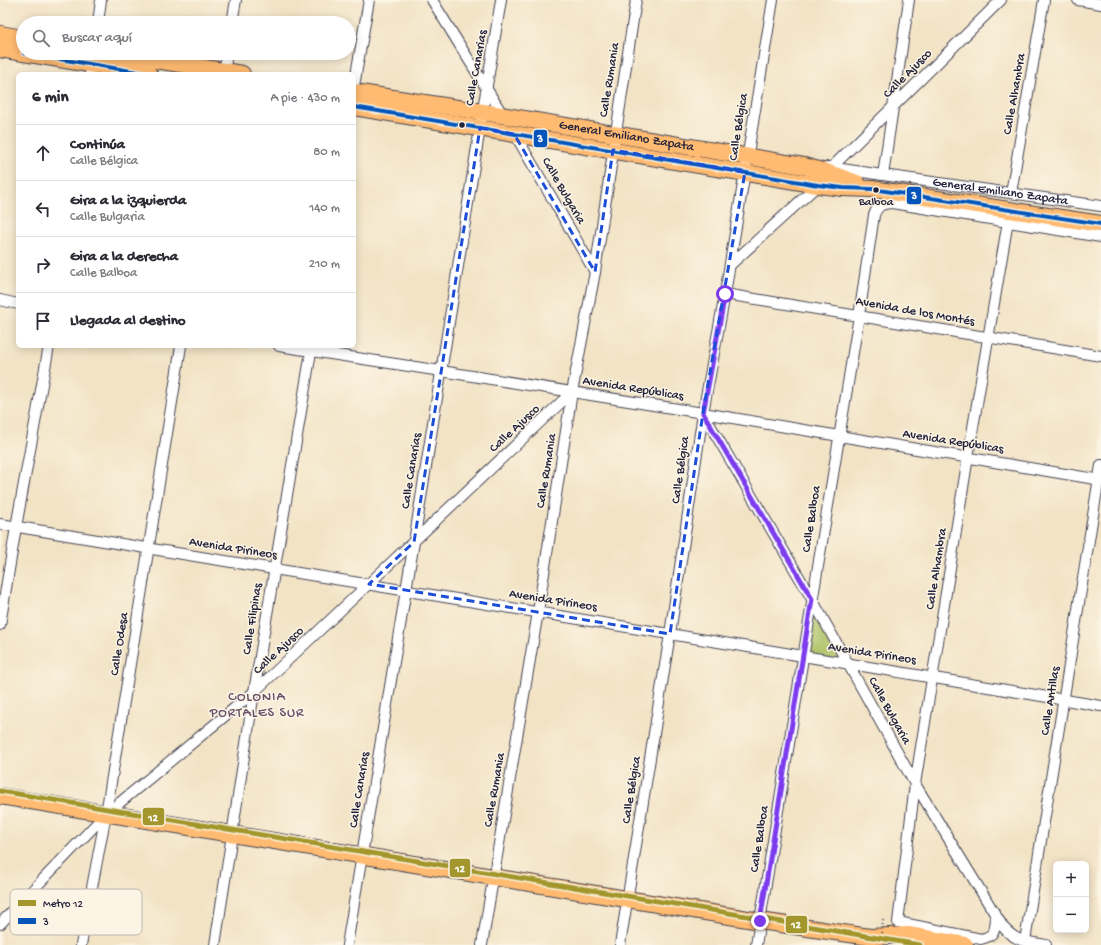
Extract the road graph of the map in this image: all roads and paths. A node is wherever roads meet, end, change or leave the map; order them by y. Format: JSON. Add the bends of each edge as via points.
{"nodes":[{"id":1,"x":101,"y":0,"type":"edge"},
{"id":2,"x":236,"y":0,"type":"edge"},
{"id":3,"x":369,"y":0,"type":"edge"},
{"id":4,"x":432,"y":0,"type":"edge"},
{"id":5,"x":501,"y":0,"type":"edge"},
{"id":6,"x":636,"y":0,"type":"edge"},
{"id":7,"x":773,"y":0,"type":"edge"},
{"id":8,"x":909,"y":0,"type":"edge"},
{"id":9,"x":1002,"y":0,"type":"edge"},
{"id":10,"x":1044,"y":0,"type":"edge"},
{"id":11,"x":1078,"y":0,"type":"edge"},
{"id":12,"x":1101,"y":4,"type":"edge"},
{"id":13,"x":99,"y":16,"type":"edge"},
{"id":14,"x":233,"y":16,"type":"edge"},
{"id":15,"x":0,"y":34,"type":"edge"},
{"id":16,"x":16,"y":37,"type":"edge"},
{"id":17,"x":0,"y":50,"type":"edge"},
{"id":18,"x":16,"y":52,"type":"edge"},
{"id":19,"x":65,"y":60,"type":"edge"},
{"id":20,"x":151,"y":60,"type":"edge"},
{"id":21,"x":226,"y":60,"type":"edge"},
{"id":22,"x":91,"y":64,"type":"edge"},
{"id":23,"x":137,"y":72,"type":"edge"},
{"id":24,"x":218,"y":72,"type":"edge"},
{"id":25,"x":224,"y":72,"type":"edge"},
{"id":26,"x":356,"y":75,"type":"edge"},
{"id":27,"x":487,"y":89,"type":"junction"},
{"id":28,"x":356,"y":92,"type":"edge"},
{"id":29,"x":893,"y":107,"type":"junction"},
{"id":30,"x":356,"y":108,"type":"edge"},
{"id":31,"x":482,"y":112,"type":"junction"},
{"id":32,"x":503,"y":116,"type":"junction"},
{"id":33,"x":480,"y":128,"type":"junction"},
{"id":34,"x":514,"y":134,"type":"junction"},
{"id":35,"x":614,"y":142,"type":"junction"},
{"id":36,"x":748,"y":156,"type":"junction"},
{"id":37,"x":804,"y":166,"type":"junction"},
{"id":38,"x":832,"y":167,"type":"junction"},
{"id":39,"x":745,"y":172,"type":"junction"},
{"id":40,"x":883,"y":176,"type":"junction"},
{"id":41,"x":818,"y":185,"type":"junction"},
{"id":42,"x":872,"y":189,"type":"junction"},
{"id":43,"x":1011,"y":193,"type":"junction"},
{"id":44,"x":892,"y":204,"type":"joint"},
{"id":45,"x":1101,"y":206,"type":"edge"},
{"id":46,"x":1008,"y":222,"type":"junction"},
{"id":47,"x":1101,"y":224,"type":"edge"},
{"id":48,"x":1101,"y":237,"type":"edge"},
{"id":49,"x":730,"y":265,"type":"junction"},
{"id":50,"x":595,"y":272,"type":"junction"},
{"id":51,"x":725,"y":294,"type":"junction"},
{"id":52,"x":0,"y":300,"type":"edge"},
{"id":53,"x":16,"y":304,"type":"edge"},
{"id":54,"x":859,"y":316,"type":"junction"},
{"id":55,"x":988,"y":338,"type":"junction"},
{"id":56,"x":49,"y":348,"type":"edge"},
{"id":57,"x":181,"y":348,"type":"edge"},
{"id":58,"x":311,"y":348,"type":"edge"},
{"id":59,"x":1101,"y":356,"type":"edge"},
{"id":60,"x":441,"y":371,"type":"junction"},
{"id":61,"x":572,"y":392,"type":"junction"},
{"id":62,"x":703,"y":413,"type":"junction"},
{"id":63,"x":839,"y":437,"type":"junction"},
{"id":64,"x":968,"y":457,"type":"junction"},
{"id":65,"x":1101,"y":465,"type":"edge"},
{"id":66,"x":1100,"y":480,"type":"edge"},
{"id":67,"x":0,"y":524,"type":"edge"},
{"id":68,"x":16,"y":526,"type":"junction"},
{"id":69,"x":414,"y":542,"type":"junction"},
{"id":70,"x":148,"y":548,"type":"junction"},
{"id":71,"x":275,"y":569,"type":"junction"},
{"id":72,"x":369,"y":584,"type":"junction"},
{"id":73,"x":406,"y":590,"type":"junction"},
{"id":74,"x":812,"y":599,"type":"junction"},
{"id":75,"x":538,"y":612,"type":"junction"},
{"id":76,"x":0,"y":625,"type":"edge"},
{"id":77,"x":670,"y":634,"type":"junction"},
{"id":78,"x":803,"y":656,"type":"junction"},
{"id":79,"x":848,"y":663,"type":"junction"},
{"id":80,"x":933,"y":677,"type":"junction"},
{"id":81,"x":254,"y":692,"type":"junction"},
{"id":82,"x":1064,"y":700,"type":"junction"},
{"id":83,"x":1101,"y":706,"type":"edge"},
{"id":84,"x":915,"y":784,"type":"junction"},
{"id":85,"x":0,"y":796,"type":"edge"},
{"id":86,"x":106,"y":814,"type":"junction"},
{"id":87,"x":232,"y":835,"type":"junction"},
{"id":88,"x":362,"y":856,"type":"junction"},
{"id":89,"x":493,"y":877,"type":"junction"},
{"id":90,"x":34,"y":889,"type":"edge"},
{"id":91,"x":92,"y":889,"type":"edge"},
{"id":92,"x":628,"y":899,"type":"junction"},
{"id":93,"x":10,"y":914,"type":"edge"},
{"id":94,"x":996,"y":916,"type":"junction"},
{"id":95,"x":886,"y":920,"type":"dead end"},
{"id":96,"x":760,"y":921,"type":"junction"},
{"id":97,"x":0,"y":924,"type":"edge"},
{"id":98,"x":83,"y":935,"type":"edge"},
{"id":99,"x":885,"y":939,"type":"edge"},
{"id":100,"x":1025,"y":941,"type":"junction"},
{"id":101,"x":81,"y":945,"type":"edge"},
{"id":102,"x":215,"y":945,"type":"edge"},
{"id":103,"x":347,"y":945,"type":"edge"},
{"id":104,"x":482,"y":945,"type":"edge"},
{"id":105,"x":620,"y":945,"type":"edge"},
{"id":106,"x":756,"y":945,"type":"edge"},
{"id":107,"x":965,"y":945,"type":"edge"},
{"id":108,"x":1046,"y":945,"type":"edge"}],
"edges":[{"from":1,"to":13,"type":"street"},
{"from":2,"to":14,"type":"street"},
{"from":3,"to":26,"type":"street"},
{"from":4,"to":27,"type":"street","name":"Calle Bulgaria"},
{"from":5,"to":27,"type":"street","name":"Calle Canarias"},
{"from":6,"to":35,"type":"street","name":"Calle Rumania"},
{"from":7,"to":36,"type":"street","name":"Calle Bélgica"},
{"from":8,"to":29,"type":"street"},
{"from":9,"to":29,"type":"street","name":"Calle Ajusco"},
{"from":10,"to":43,"type":"street","name":"Calle Alhambra"},
{"from":11,"to":12,"type":"street"},
{"from":15,"to":16,"type":"main road"},
{"from":17,"to":18,"type":"main road"},
{"from":19,"to":22,"type":"main road"},
{"from":20,"to":24,"type":"main road"},
{"from":21,"to":25,"type":"street"},
{"from":22,"to":23,"type":"main road"},
{"from":27,"to":31,"type":"street","name":"Calle Canarias"},
{"from":27,"to":32,"type":"street","name":"Calle Bulgaria"},
{"from":28,"to":31,"type":"main road","name":"General Emiliano Zapata"},
{"from":29,"to":38,"type":"street","name":"Calle Ajusco"},
{"from":29,"to":40,"type":"street"},
{"from":30,"to":33,"type":"main road","name":"General Emiliano Zapata"},
{"from":31,"to":32,"type":"main road","name":"General Emiliano Zapata"},
{"from":31,"to":33,"type":"street","name":"Calle Canarias"},
{"from":32,"to":34,"type":"street","name":"Calle Bulgaria"},
{"from":32,"to":35,"type":"main road","name":"General Emiliano Zapata"},
{"from":33,"to":34,"type":"main road","name":"General Emiliano Zapata"},
{"from":33,"to":60,"type":"street","name":"Calle Canarias"},
{"from":34,"to":35,"type":"main road","name":"General Emiliano Zapata"},
{"from":34,"to":50,"type":"street","name":"Calle Bulgaria"},
{"from":35,"to":36,"type":"main road","name":"General Emiliano Zapata"},
{"from":35,"to":39,"type":"main road","name":"General Emiliano Zapata"},
{"from":35,"to":50,"type":"street","name":"Calle Rumania"},
{"from":36,"to":37,"type":"main road","name":"General Emiliano Zapata"},
{"from":36,"to":39,"type":"street","name":"Calle Bélgica"},
{"from":37,"to":38,"type":"street","name":"General Emiliano Zapata"},
{"from":37,"to":42,"type":"main road","name":"General Emiliano Zapata","via":[[829,172]]},
{"from":38,"to":40,"type":"street","name":"General Emiliano Zapata"},
{"from":39,"to":41,"type":"main road","name":"General Emiliano Zapata"},
{"from":39,"to":49,"type":"street","name":"Calle Bélgica"},
{"from":40,"to":43,"type":"street","name":"General Emiliano Zapata"},
{"from":41,"to":42,"type":"main road","name":"General Emiliano Zapata"},
{"from":41,"to":49,"type":"street"},
{"from":42,"to":47,"type":"main road","name":"General Emiliano Zapata"},
{"from":43,"to":45,"type":"street","name":"General Emiliano Zapata"},
{"from":44,"to":46,"type":"street","name":"General Emiliano Zapata"},
{"from":44,"to":54,"type":"street","name":"Calle Balboa","via":[[879,206],[874,215]]},
{"from":46,"to":48,"type":"street","name":"General Emiliano Zapata"},
{"from":46,"to":55,"type":"street","name":"Calle Alhambra"},
{"from":49,"to":51,"type":"street","name":"Calle Bélgica"},
{"from":50,"to":61,"type":"street","name":"Calle Rumania"},
{"from":51,"to":54,"type":"street","name":"Avenida de los Montés"},
{"from":51,"to":62,"type":"street","name":"Calle Bélgica"},
{"from":52,"to":53,"type":"street"},
{"from":54,"to":55,"type":"street","name":"Avenida de los Montés"},
{"from":54,"to":63,"type":"street","name":"Calle Balboa"},
{"from":55,"to":59,"type":"street","name":"Avenida de los Montés"},
{"from":55,"to":64,"type":"street","name":"Calle Alhambra"},
{"from":56,"to":68,"type":"street"},
{"from":57,"to":70,"type":"street","name":"Calle Odesa"},
{"from":58,"to":60,"type":"street","name":"Avenida Repúblicas"},
{"from":58,"to":71,"type":"street","name":"Calle Filipinas"},
{"from":60,"to":61,"type":"street","name":"Avenida Repúblicas"},
{"from":60,"to":69,"type":"street","name":"Calle Canarias"},
{"from":61,"to":62,"type":"street","name":"Avenida Repúblicas"},
{"from":61,"to":69,"type":"street","name":"Calle Ajusco"},
{"from":61,"to":75,"type":"street","name":"Calle Rumania"},
{"from":62,"to":63,"type":"street","name":"Avenida Repúblicas"},
{"from":62,"to":74,"type":"street","name":"Calle Bulgaria"},
{"from":62,"to":77,"type":"street","name":"Calle Bélgica"},
{"from":63,"to":64,"type":"street","name":"Avenida Repúblicas"},
{"from":63,"to":74,"type":"street","name":"Calle Balboa"},
{"from":64,"to":66,"type":"street","name":"Avenida Repúblicas"},
{"from":64,"to":80,"type":"street","name":"Calle Alhambra"},
{"from":65,"to":66,"type":"street","name":"Calle Antillas"},
{"from":66,"to":82,"type":"street","name":"Calle Antillas"},
{"from":67,"to":68,"type":"street","name":"Avenida Pirineos"},
{"from":68,"to":70,"type":"street","name":"Avenida Pirineos"},
{"from":68,"to":76,"type":"street"},
{"from":69,"to":72,"type":"street","name":"Calle Ajusco"},
{"from":69,"to":73,"type":"street","name":"Calle Canarias"},
{"from":70,"to":71,"type":"street","name":"Avenida Pirineos"},
{"from":70,"to":86,"type":"street","name":"Calle Odesa"},
{"from":71,"to":72,"type":"street","name":"Avenida Pirineos"},
{"from":71,"to":81,"type":"street","name":"Calle Filipinas"},
{"from":72,"to":73,"type":"street","name":"Avenida Pirineos"},
{"from":72,"to":81,"type":"street","name":"Calle Ajusco"},
{"from":73,"to":75,"type":"street","name":"Avenida Pirineos"},
{"from":73,"to":88,"type":"street","name":"Calle Canarias"},
{"from":74,"to":78,"type":"street","name":"Calle Balboa"},
{"from":74,"to":79,"type":"street","name":"Calle Bulgaria"},
{"from":75,"to":77,"type":"street","name":"Avenida Pirineos"},
{"from":75,"to":89,"type":"street","name":"Calle Rumania"},
{"from":77,"to":78,"type":"street","name":"Avenida Pirineos"},
{"from":77,"to":92,"type":"street","name":"Calle Bélgica"},
{"from":78,"to":79,"type":"street","name":"Avenida Pirineos"},
{"from":78,"to":96,"type":"street","name":"Calle Balboa"},
{"from":79,"to":80,"type":"street","name":"Avenida Pirineos"},
{"from":79,"to":84,"type":"street","name":"Calle Bulgaria"},
{"from":80,"to":82,"type":"street","name":"Avenida Pirineos"},
{"from":80,"to":84,"type":"street","name":"Calle Alhambra"},
{"from":81,"to":86,"type":"street","name":"Calle Ajusco"},
{"from":81,"to":87,"type":"street","name":"Calle Filipinas"},
{"from":82,"to":83,"type":"street","name":"Avenida Pirineos"},
{"from":82,"to":100,"type":"street","name":"Calle Antillas"},
{"from":84,"to":94,"type":"street","name":"Calle Bulgaria"},
{"from":84,"to":99,"type":"street","name":"Calle Alhambra"},
{"from":85,"to":86,"type":"main road"},
{"from":86,"to":87,"type":"main road"},
{"from":86,"to":90,"type":"street","name":"Calle Ajusco"},
{"from":86,"to":91,"type":"street","name":"Calle Odesa"},
{"from":87,"to":88,"type":"main road"},
{"from":87,"to":102,"type":"street","name":"Calle Filipinas"},
{"from":88,"to":89,"type":"main road"},
{"from":88,"to":103,"type":"street","name":"Calle Canarias"},
{"from":89,"to":92,"type":"main road"},
{"from":89,"to":104,"type":"street","name":"Calle Rumania"},
{"from":92,"to":96,"type":"main road"},
{"from":92,"to":105,"type":"street","name":"Calle Bélgica"},
{"from":93,"to":97,"type":"street","name":"Calle Ajusco"},
{"from":94,"to":99,"type":"street","via":[[993,934],[988,938]]},
{"from":94,"to":100,"type":"street","name":"Calle Bulgaria","via":[[1009,934]]},
{"from":95,"to":99,"type":"path","bridge":true,"via":[[883,920]]},
{"from":96,"to":99,"type":"main road"},
{"from":96,"to":106,"type":"street","name":"Calle Balboa"},
{"from":98,"to":101,"type":"street","name":"Calle Odesa"},
{"from":99,"to":107,"type":"main road","via":[[908,934]]},
{"from":100,"to":108,"type":"street","name":"Calle Bulgaria"}]}
